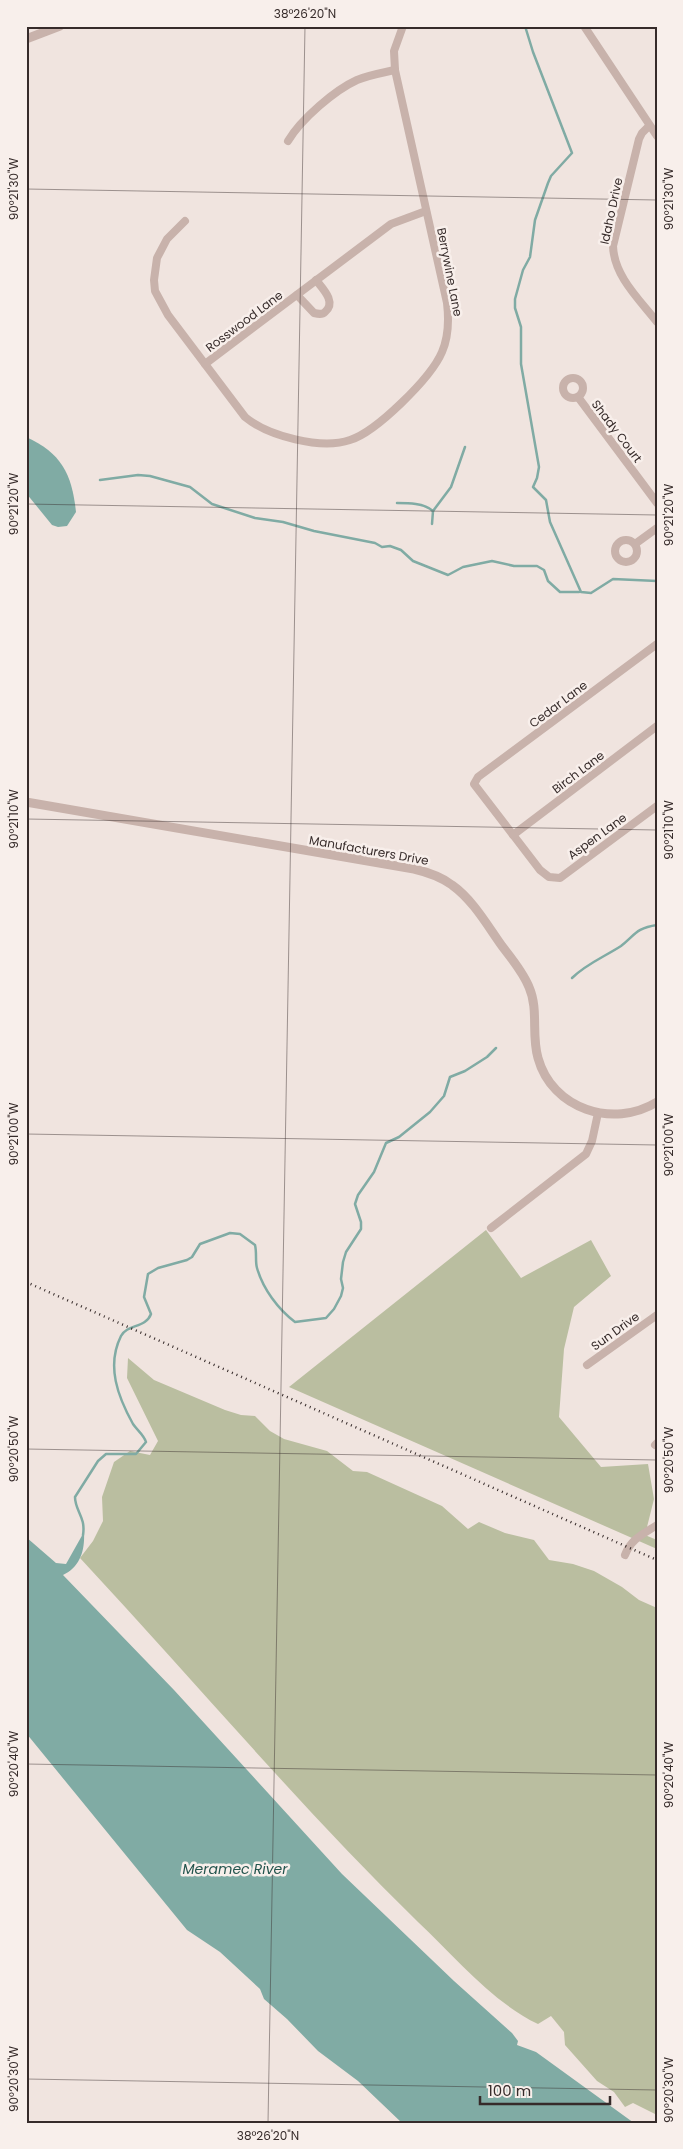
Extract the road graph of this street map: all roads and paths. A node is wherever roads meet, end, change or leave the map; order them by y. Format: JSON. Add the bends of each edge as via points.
{"nodes":[{"id":1,"x":60,"y":26,"type":"edge"},
{"id":2,"x":403,"y":26,"type":"edge"},
{"id":3,"x":584,"y":26,"type":"edge"},
{"id":4,"x":26,"y":39,"type":"edge"},
{"id":5,"x":395,"y":70,"type":"junction"},
{"id":6,"x":650,"y":126,"type":"junction"},
{"id":7,"x":657,"y":136,"type":"edge"},
{"id":8,"x":288,"y":141,"type":"dead end"},
{"id":9,"x":426,"y":210,"type":"junction"},
{"id":10,"x":185,"y":222,"type":"dead end"},
{"id":11,"x":316,"y":280,"type":"junction"},
{"id":12,"x":297,"y":295,"type":"junction"},
{"id":13,"x":657,"y":322,"type":"edge"},
{"id":14,"x":205,"y":364,"type":"junction"},
{"id":15,"x":578,"y":397,"type":"dead end"},
{"id":16,"x":657,"y":503,"type":"edge"},
{"id":17,"x":657,"y":528,"type":"edge"},
{"id":18,"x":634,"y":544,"type":"dead end"},
{"id":19,"x":657,"y":644,"type":"edge"},
{"id":20,"x":646,"y":653,"type":"junction"},
{"id":21,"x":657,"y":656,"type":"edge"},
{"id":22,"x":657,"y":726,"type":"edge"},
{"id":23,"x":26,"y":802,"type":"edge"},
{"id":24,"x":657,"y":806,"type":"edge"},
{"id":25,"x":513,"y":835,"type":"junction"},
{"id":26,"x":416,"y":858,"type":"dead end"},
{"id":27,"x":414,"y":869,"type":"junction"},
{"id":28,"x":657,"y":1102,"type":"edge"},
{"id":29,"x":598,"y":1113,"type":"junction"},
{"id":30,"x":491,"y":1228,"type":"dead end"},
{"id":31,"x":657,"y":1315,"type":"edge"},
{"id":32,"x":587,"y":1365,"type":"dead end"},
{"id":33,"x":657,"y":1526,"type":"edge"},
{"id":34,"x":625,"y":1555,"type":"dead end"}],
"edges":[{"from":1,"to":4,"type":"street"},
{"from":2,"to":5,"type":"street","name":"Berrywine Lane","via":[[394,51]]},
{"from":3,"to":6,"type":"street"},
{"from":5,"to":8,"type":"street","via":[[350,84],[306,118]]},
{"from":5,"to":9,"type":"street","name":"Berrywine Lane"},
{"from":6,"to":7,"type":"street"},
{"from":6,"to":13,"type":"street","name":"Idaho Drive","via":[[639,138],[613,246],[620,272]]},
{"from":9,"to":11,"type":"street","name":"Rosswood Lane","via":[[391,224]]},
{"from":9,"to":14,"type":"street","name":"Berrywine Lane","via":[[447,303],[449,324],[446,341],[429,373],[371,429],[357,438],[336,443],[308,441],[268,430],[253,424],[245,416]]},
{"from":10,"to":14,"type":"street","name":"Berrywine Lane","via":[[161,248],[154,280],[162,306]]},
{"from":11,"to":12,"type":"street","name":"Rosswood Lane"},
{"from":11,"to":12,"type":"street","name":"Rosswood Lane","via":[[329,300],[326,311],[312,312]]},
{"from":12,"to":14,"type":"street","name":"Rosswood Lane"},
{"from":15,"to":16,"type":"street","name":"Shady Court"},
{"from":17,"to":18,"type":"street"},
{"from":19,"to":20,"type":"street","name":"Cedar Lane"},
{"from":20,"to":21,"type":"street"},
{"from":20,"to":25,"type":"street","name":"Cedar Lane","via":[[478,777],[474,784]]},
{"from":22,"to":25,"type":"street","name":"Birch Lane"},
{"from":23,"to":27,"type":"street","name":"Manufacturers Drive"},
{"from":24,"to":25,"type":"street","name":"Aspen Lane","via":[[560,878],[549,877],[540,870]]},
{"from":26,"to":27,"type":"street"},
{"from":27,"to":29,"type":"street","name":"Manufacturers Drive","via":[[449,883],[481,916],[530,987],[535,1008],[537,1054],[546,1076],[568,1100]]},
{"from":28,"to":29,"type":"street","name":"Manufacturers Drive","via":[[632,1113]]},
{"from":29,"to":30,"type":"street","via":[[586,1154]]},
{"from":31,"to":32,"type":"street","name":"Sun Drive"},
{"from":33,"to":34,"type":"street","via":[[638,1537]]}]}
